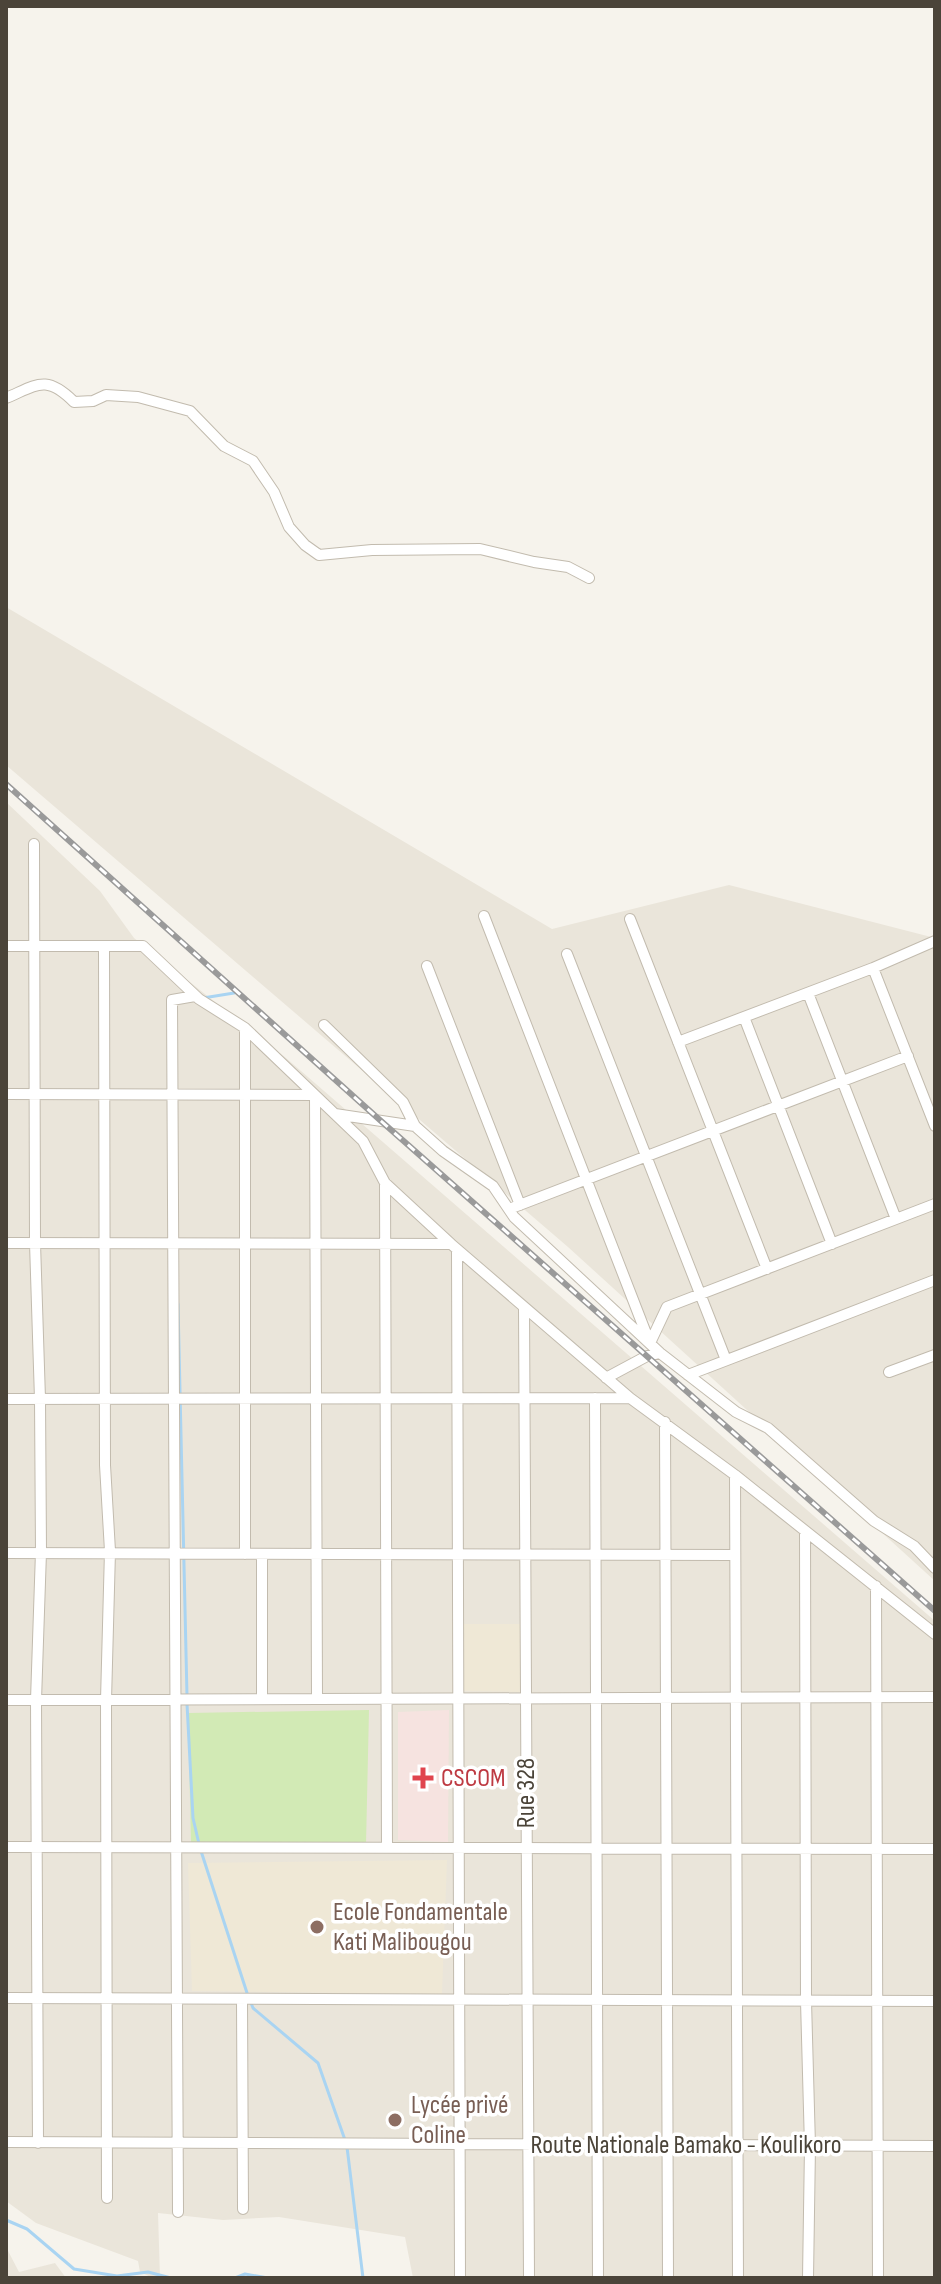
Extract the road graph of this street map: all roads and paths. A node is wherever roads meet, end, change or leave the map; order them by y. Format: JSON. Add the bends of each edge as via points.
{"nodes":[{"id":1,"x":6,"y":398,"type":"edge"},
{"id":2,"x":589,"y":578,"type":"dead end"},
{"id":3,"x":34,"y":844,"type":"dead end"},
{"id":4,"x":484,"y":916,"type":"dead end"},
{"id":5,"x":630,"y":919,"type":"dead end"},
{"id":6,"x":935,"y":941,"type":"edge"},
{"id":7,"x":6,"y":946,"type":"edge"},
{"id":8,"x":34,"y":946,"type":"junction"},
{"id":9,"x":104,"y":946,"type":"junction"},
{"id":10,"x":567,"y":954,"type":"dead end"},
{"id":11,"x":427,"y":966,"type":"dead end"},
{"id":12,"x":873,"y":968,"type":"junction"},
{"id":13,"x":808,"y":993,"type":"junction"},
{"id":14,"x":195,"y":996,"type":"junction"},
{"id":15,"x":744,"y":1017,"type":"junction"},
{"id":16,"x":324,"y":1025,"type":"dead end"},
{"id":17,"x":245,"y":1028,"type":"junction"},
{"id":18,"x":678,"y":1042,"type":"junction"},
{"id":19,"x":908,"y":1056,"type":"junction"},
{"id":20,"x":842,"y":1082,"type":"junction"},
{"id":21,"x":6,"y":1094,"type":"edge"},
{"id":22,"x":34,"y":1094,"type":"junction"},
{"id":23,"x":104,"y":1094,"type":"junction"},
{"id":24,"x":174,"y":1094,"type":"junction"},
{"id":25,"x":244,"y":1095,"type":"junction"},
{"id":26,"x":315,"y":1095,"type":"junction"},
{"id":27,"x":778,"y":1106,"type":"junction"},
{"id":28,"x":335,"y":1114,"type":"junction"},
{"id":29,"x":415,"y":1126,"type":"junction"},
{"id":30,"x":935,"y":1126,"type":"edge"},
{"id":31,"x":713,"y":1131,"type":"junction"},
{"id":32,"x":647,"y":1157,"type":"junction"},
{"id":33,"x":586,"y":1180,"type":"junction"},
{"id":34,"x":385,"y":1183,"type":"junction"},
{"id":35,"x":935,"y":1204,"type":"edge"},
{"id":36,"x":514,"y":1207,"type":"junction"},
{"id":37,"x":896,"y":1219,"type":"junction"},
{"id":38,"x":6,"y":1243,"type":"edge"},
{"id":39,"x":35,"y":1243,"type":"junction"},
{"id":40,"x":105,"y":1243,"type":"junction"},
{"id":41,"x":175,"y":1244,"type":"junction"},
{"id":42,"x":245,"y":1244,"type":"junction"},
{"id":43,"x":316,"y":1244,"type":"junction"},
{"id":44,"x":385,"y":1244,"type":"junction"},
{"id":45,"x":832,"y":1244,"type":"junction"},
{"id":46,"x":454,"y":1247,"type":"junction"},
{"id":47,"x":767,"y":1269,"type":"junction"},
{"id":48,"x":935,"y":1280,"type":"edge"},
{"id":49,"x":700,"y":1294,"type":"junction"},
{"id":50,"x":524,"y":1307,"type":"junction"},
{"id":51,"x":650,"y":1343,"type":"junction"},
{"id":52,"x":660,"y":1353,"type":"junction"},
{"id":53,"x":935,"y":1355,"type":"edge"},
{"id":54,"x":726,"y":1360,"type":"junction"},
{"id":55,"x":889,"y":1372,"type":"dead end"},
{"id":56,"x":688,"y":1375,"type":"junction"},
{"id":57,"x":606,"y":1378,"type":"junction"},
{"id":58,"x":595,"y":1398,"type":"junction"},
{"id":59,"x":630,"y":1398,"type":"junction"},
{"id":60,"x":6,"y":1399,"type":"edge"},
{"id":61,"x":40,"y":1399,"type":"junction"},
{"id":62,"x":175,"y":1399,"type":"junction"},
{"id":63,"x":245,"y":1399,"type":"junction"},
{"id":64,"x":316,"y":1399,"type":"junction"},
{"id":65,"x":385,"y":1399,"type":"junction"},
{"id":66,"x":457,"y":1399,"type":"junction"},
{"id":67,"x":524,"y":1399,"type":"junction"},
{"id":68,"x":105,"y":1400,"type":"junction"},
{"id":69,"x":665,"y":1422,"type":"junction"},
{"id":70,"x":735,"y":1475,"type":"junction"},
{"id":71,"x":805,"y":1531,"type":"junction"},
{"id":72,"x":110,"y":1551,"type":"junction"},
{"id":73,"x":41,"y":1552,"type":"junction"},
{"id":74,"x":6,"y":1553,"type":"edge"},
{"id":75,"x":176,"y":1554,"type":"junction"},
{"id":76,"x":245,"y":1554,"type":"junction"},
{"id":77,"x":262,"y":1554,"type":"junction"},
{"id":78,"x":317,"y":1554,"type":"junction"},
{"id":79,"x":386,"y":1554,"type":"junction"},
{"id":80,"x":458,"y":1554,"type":"junction"},
{"id":81,"x":525,"y":1554,"type":"junction"},
{"id":82,"x":596,"y":1555,"type":"junction"},
{"id":83,"x":666,"y":1555,"type":"junction"},
{"id":84,"x":735,"y":1555,"type":"junction"},
{"id":85,"x":935,"y":1568,"type":"edge"},
{"id":86,"x":876,"y":1586,"type":"junction"},
{"id":87,"x":935,"y":1634,"type":"edge"},
{"id":88,"x":804,"y":1697,"type":"junction"},
{"id":89,"x":875,"y":1697,"type":"junction"},
{"id":90,"x":935,"y":1697,"type":"edge"},
{"id":91,"x":526,"y":1698,"type":"junction"},
{"id":92,"x":596,"y":1698,"type":"junction"},
{"id":93,"x":666,"y":1698,"type":"junction"},
{"id":94,"x":736,"y":1698,"type":"junction"},
{"id":95,"x":176,"y":1699,"type":"junction"},
{"id":96,"x":262,"y":1699,"type":"junction"},
{"id":97,"x":317,"y":1699,"type":"junction"},
{"id":98,"x":386,"y":1699,"type":"junction"},
{"id":99,"x":458,"y":1699,"type":"junction"},
{"id":100,"x":6,"y":1700,"type":"edge"},
{"id":101,"x":36,"y":1700,"type":"junction"},
{"id":102,"x":106,"y":1700,"type":"junction"},
{"id":103,"x":6,"y":1847,"type":"edge"},
{"id":104,"x":37,"y":1847,"type":"junction"},
{"id":105,"x":106,"y":1847,"type":"junction"},
{"id":106,"x":177,"y":1847,"type":"junction"},
{"id":107,"x":387,"y":1848,"type":"junction"},
{"id":108,"x":459,"y":1848,"type":"junction"},
{"id":109,"x":527,"y":1848,"type":"junction"},
{"id":110,"x":597,"y":1848,"type":"junction"},
{"id":111,"x":666,"y":1849,"type":"junction"},
{"id":112,"x":736,"y":1849,"type":"junction"},
{"id":113,"x":806,"y":1849,"type":"junction"},
{"id":114,"x":876,"y":1849,"type":"junction"},
{"id":115,"x":935,"y":1849,"type":"edge"},
{"id":116,"x":6,"y":1998,"type":"edge"},
{"id":117,"x":37,"y":1998,"type":"junction"},
{"id":118,"x":107,"y":1999,"type":"junction"},
{"id":119,"x":177,"y":1999,"type":"junction"},
{"id":120,"x":242,"y":1999,"type":"junction"},
{"id":121,"x":459,"y":2000,"type":"junction"},
{"id":122,"x":527,"y":2000,"type":"junction"},
{"id":123,"x":597,"y":2000,"type":"junction"},
{"id":124,"x":667,"y":2000,"type":"junction"},
{"id":125,"x":737,"y":2000,"type":"junction"},
{"id":126,"x":806,"y":2001,"type":"junction"},
{"id":127,"x":877,"y":2001,"type":"junction"},
{"id":128,"x":935,"y":2001,"type":"edge"},
{"id":129,"x":6,"y":2142,"type":"edge"},
{"id":130,"x":38,"y":2143,"type":"junction"},
{"id":131,"x":107,"y":2143,"type":"junction"},
{"id":132,"x":178,"y":2143,"type":"junction"},
{"id":133,"x":243,"y":2143,"type":"junction"},
{"id":134,"x":460,"y":2144,"type":"junction"},
{"id":135,"x":528,"y":2144,"type":"junction"},
{"id":136,"x":598,"y":2145,"type":"junction"},
{"id":137,"x":667,"y":2145,"type":"junction"},
{"id":138,"x":737,"y":2145,"type":"junction"},
{"id":139,"x":810,"y":2146,"type":"junction"},
{"id":140,"x":877,"y":2146,"type":"junction"},
{"id":141,"x":935,"y":2146,"type":"edge"},
{"id":142,"x":107,"y":2198,"type":"dead end"},
{"id":143,"x":243,"y":2209,"type":"dead end"},
{"id":144,"x":178,"y":2212,"type":"dead end"},
{"id":145,"x":460,"y":2278,"type":"edge"},
{"id":146,"x":529,"y":2278,"type":"edge"},
{"id":147,"x":598,"y":2278,"type":"edge"},
{"id":148,"x":668,"y":2278,"type":"edge"},
{"id":149,"x":738,"y":2278,"type":"edge"},
{"id":150,"x":808,"y":2278,"type":"edge"},
{"id":151,"x":878,"y":2278,"type":"edge"}],
"edges":[{"from":1,"to":2,"type":"street","via":[[39,383],[60,388],[74,402],[106,395],[138,397],[190,411],[224,446],[253,461],[289,527],[319,555],[480,549],[568,567]]},
{"from":3,"to":8,"type":"street"},
{"from":4,"to":33,"type":"street"},
{"from":5,"to":18,"type":"street"},
{"from":6,"to":12,"type":"street"},
{"from":7,"to":8,"type":"street"},
{"from":8,"to":9,"type":"street"},
{"from":8,"to":22,"type":"street"},
{"from":9,"to":14,"type":"street","via":[[143,946]]},
{"from":9,"to":23,"type":"street"},
{"from":10,"to":32,"type":"street"},
{"from":11,"to":36,"type":"street"},
{"from":12,"to":13,"type":"street"},
{"from":12,"to":19,"type":"street"},
{"from":13,"to":15,"type":"street"},
{"from":13,"to":20,"type":"street"},
{"from":14,"to":17,"type":"street"},
{"from":14,"to":24,"type":"street","via":[[172,1000]]},
{"from":15,"to":18,"type":"street"},
{"from":15,"to":27,"type":"street"},
{"from":16,"to":29,"type":"street","via":[[403,1102]]},
{"from":17,"to":25,"type":"street"},
{"from":17,"to":26,"type":"street"},
{"from":18,"to":31,"type":"street"},
{"from":19,"to":20,"type":"street"},
{"from":19,"to":30,"type":"street"},
{"from":20,"to":27,"type":"street"},
{"from":20,"to":37,"type":"street"},
{"from":21,"to":22,"type":"street"},
{"from":22,"to":23,"type":"street"},
{"from":22,"to":39,"type":"street"},
{"from":23,"to":24,"type":"street"},
{"from":23,"to":40,"type":"street"},
{"from":24,"to":25,"type":"street"},
{"from":24,"to":41,"type":"street"},
{"from":25,"to":26,"type":"street"},
{"from":25,"to":42,"type":"street"},
{"from":26,"to":28,"type":"street"},
{"from":26,"to":43,"type":"street"},
{"from":27,"to":31,"type":"street"},
{"from":27,"to":45,"type":"street"},
{"from":28,"to":29,"type":"street"},
{"from":28,"to":34,"type":"street","via":[[363,1141]]},
{"from":29,"to":36,"type":"street"},
{"from":31,"to":32,"type":"street"},
{"from":31,"to":47,"type":"street"},
{"from":32,"to":33,"type":"street"},
{"from":32,"to":49,"type":"street"},
{"from":33,"to":36,"type":"street"},
{"from":33,"to":51,"type":"street"},
{"from":34,"to":44,"type":"street"},
{"from":34,"to":46,"type":"street"},
{"from":35,"to":37,"type":"street"},
{"from":36,"to":51,"type":"street"},
{"from":37,"to":45,"type":"street"},
{"from":38,"to":39,"type":"street"},
{"from":39,"to":40,"type":"street"},
{"from":39,"to":61,"type":"street"},
{"from":40,"to":41,"type":"street"},
{"from":40,"to":68,"type":"street"},
{"from":41,"to":42,"type":"street"},
{"from":41,"to":62,"type":"street"},
{"from":42,"to":43,"type":"street"},
{"from":42,"to":63,"type":"street"},
{"from":43,"to":44,"type":"street"},
{"from":43,"to":64,"type":"street"},
{"from":44,"to":46,"type":"street"},
{"from":44,"to":65,"type":"street"},
{"from":45,"to":47,"type":"street"},
{"from":46,"to":50,"type":"street"},
{"from":46,"to":66,"type":"street"},
{"from":47,"to":49,"type":"street"},
{"from":48,"to":54,"type":"street"},
{"from":49,"to":51,"type":"street","via":[[667,1307]]},
{"from":49,"to":54,"type":"street"},
{"from":50,"to":57,"type":"street"},
{"from":50,"to":67,"type":"street","name":"Rue 328"},
{"from":51,"to":52,"type":"street"},
{"from":52,"to":56,"type":"street"},
{"from":52,"to":57,"type":"street"},
{"from":53,"to":55,"type":"street"},
{"from":54,"to":56,"type":"street"},
{"from":56,"to":85,"type":"street","via":[[736,1412],[768,1428]]},
{"from":57,"to":59,"type":"street"},
{"from":58,"to":59,"type":"street"},
{"from":58,"to":67,"type":"street"},
{"from":58,"to":82,"type":"street"},
{"from":59,"to":69,"type":"street"},
{"from":60,"to":61,"type":"street"},
{"from":61,"to":68,"type":"street"},
{"from":61,"to":73,"type":"street"},
{"from":62,"to":63,"type":"street"},
{"from":62,"to":68,"type":"street"},
{"from":62,"to":75,"type":"street"},
{"from":63,"to":64,"type":"street"},
{"from":63,"to":76,"type":"street"},
{"from":64,"to":65,"type":"street"},
{"from":64,"to":78,"type":"street"},
{"from":65,"to":66,"type":"street"},
{"from":65,"to":79,"type":"street"},
{"from":66,"to":67,"type":"street"},
{"from":66,"to":80,"type":"street"},
{"from":67,"to":81,"type":"street","name":"Rue 328"},
{"from":68,"to":72,"type":"street"},
{"from":69,"to":70,"type":"street"},
{"from":69,"to":83,"type":"street"},
{"from":70,"to":71,"type":"street"},
{"from":70,"to":84,"type":"street"},
{"from":71,"to":86,"type":"street"},
{"from":71,"to":88,"type":"street"},
{"from":72,"to":73,"type":"street"},
{"from":72,"to":75,"type":"street"},
{"from":72,"to":102,"type":"street"},
{"from":73,"to":74,"type":"street"},
{"from":73,"to":101,"type":"street"},
{"from":75,"to":76,"type":"street"},
{"from":75,"to":95,"type":"street"},
{"from":76,"to":77,"type":"street"},
{"from":77,"to":78,"type":"street"},
{"from":77,"to":96,"type":"street"},
{"from":78,"to":79,"type":"street"},
{"from":78,"to":97,"type":"street"},
{"from":79,"to":80,"type":"street"},
{"from":79,"to":98,"type":"street"},
{"from":80,"to":81,"type":"street"},
{"from":80,"to":99,"type":"street"},
{"from":81,"to":82,"type":"street"},
{"from":81,"to":91,"type":"street","name":"Rue 328"},
{"from":82,"to":83,"type":"street"},
{"from":82,"to":92,"type":"street"},
{"from":83,"to":84,"type":"street"},
{"from":83,"to":93,"type":"street"},
{"from":84,"to":94,"type":"street"},
{"from":86,"to":87,"type":"street"},
{"from":86,"to":89,"type":"street"},
{"from":88,"to":89,"type":"street"},
{"from":88,"to":94,"type":"street"},
{"from":88,"to":113,"type":"street"},
{"from":89,"to":90,"type":"street"},
{"from":89,"to":114,"type":"street"},
{"from":91,"to":92,"type":"street"},
{"from":91,"to":99,"type":"street"},
{"from":91,"to":109,"type":"street","name":"Rue 328"},
{"from":92,"to":93,"type":"street"},
{"from":92,"to":110,"type":"street"},
{"from":93,"to":94,"type":"street"},
{"from":93,"to":111,"type":"street"},
{"from":94,"to":112,"type":"street"},
{"from":95,"to":96,"type":"street"},
{"from":95,"to":102,"type":"street"},
{"from":95,"to":106,"type":"street"},
{"from":96,"to":97,"type":"street"},
{"from":97,"to":98,"type":"street"},
{"from":98,"to":99,"type":"street"},
{"from":98,"to":107,"type":"street"},
{"from":99,"to":108,"type":"street"},
{"from":100,"to":101,"type":"street"},
{"from":101,"to":102,"type":"street"},
{"from":101,"to":104,"type":"street"},
{"from":102,"to":105,"type":"street"},
{"from":103,"to":104,"type":"street"},
{"from":104,"to":105,"type":"street"},
{"from":104,"to":117,"type":"street"},
{"from":105,"to":106,"type":"street"},
{"from":105,"to":118,"type":"street"},
{"from":106,"to":107,"type":"street"},
{"from":106,"to":119,"type":"street"},
{"from":107,"to":108,"type":"street"},
{"from":108,"to":109,"type":"street"},
{"from":108,"to":121,"type":"street"},
{"from":109,"to":110,"type":"street"},
{"from":109,"to":122,"type":"street","name":"Rue 328"},
{"from":110,"to":111,"type":"street"},
{"from":110,"to":123,"type":"street"},
{"from":111,"to":112,"type":"street"},
{"from":111,"to":124,"type":"street"},
{"from":112,"to":113,"type":"street"},
{"from":112,"to":125,"type":"street"},
{"from":113,"to":114,"type":"street"},
{"from":113,"to":126,"type":"street"},
{"from":114,"to":115,"type":"street"},
{"from":114,"to":127,"type":"street"},
{"from":116,"to":117,"type":"street"},
{"from":117,"to":118,"type":"street"},
{"from":117,"to":130,"type":"street"},
{"from":118,"to":119,"type":"street"},
{"from":118,"to":131,"type":"street"},
{"from":119,"to":120,"type":"street"},
{"from":119,"to":132,"type":"street"},
{"from":120,"to":121,"type":"street"},
{"from":120,"to":133,"type":"street"},
{"from":121,"to":122,"type":"street"},
{"from":121,"to":134,"type":"street"},
{"from":122,"to":123,"type":"street"},
{"from":122,"to":135,"type":"street","name":"Rue 328"},
{"from":123,"to":124,"type":"street"},
{"from":123,"to":136,"type":"street"},
{"from":124,"to":125,"type":"street"},
{"from":124,"to":137,"type":"street"},
{"from":125,"to":126,"type":"street"},
{"from":125,"to":138,"type":"street"},
{"from":126,"to":127,"type":"street"},
{"from":126,"to":139,"type":"street"},
{"from":127,"to":128,"type":"street"},
{"from":127,"to":140,"type":"street"},
{"from":129,"to":130,"type":"street","name":"Route Nationale Bamako - Koulikoro"},
{"from":130,"to":131,"type":"street","name":"Route Nationale Bamako - Koulikoro"},
{"from":131,"to":132,"type":"street","name":"Route Nationale Bamako - Koulikoro"},
{"from":131,"to":142,"type":"street"},
{"from":132,"to":133,"type":"street","name":"Route Nationale Bamako - Koulikoro"},
{"from":132,"to":144,"type":"street"},
{"from":133,"to":134,"type":"street","name":"Route Nationale Bamako - Koulikoro"},
{"from":133,"to":143,"type":"street"},
{"from":134,"to":135,"type":"street","name":"Route Nationale Bamako - Koulikoro"},
{"from":134,"to":145,"type":"street"},
{"from":135,"to":136,"type":"street","name":"Route Nationale Bamako - Koulikoro"},
{"from":135,"to":146,"type":"street","name":"Rue 328"},
{"from":136,"to":137,"type":"street","name":"Route Nationale Bamako - Koulikoro"},
{"from":136,"to":147,"type":"street"},
{"from":137,"to":138,"type":"street","name":"Route Nationale Bamako - Koulikoro"},
{"from":137,"to":148,"type":"street"},
{"from":138,"to":139,"type":"street","name":"Route Nationale Bamako - Koulikoro"},
{"from":138,"to":149,"type":"street"},
{"from":139,"to":140,"type":"street","name":"Route Nationale Bamako - Koulikoro"},
{"from":139,"to":150,"type":"street"},
{"from":140,"to":141,"type":"street","name":"Route Nationale Bamako - Koulikoro"},
{"from":140,"to":151,"type":"street"}]}
